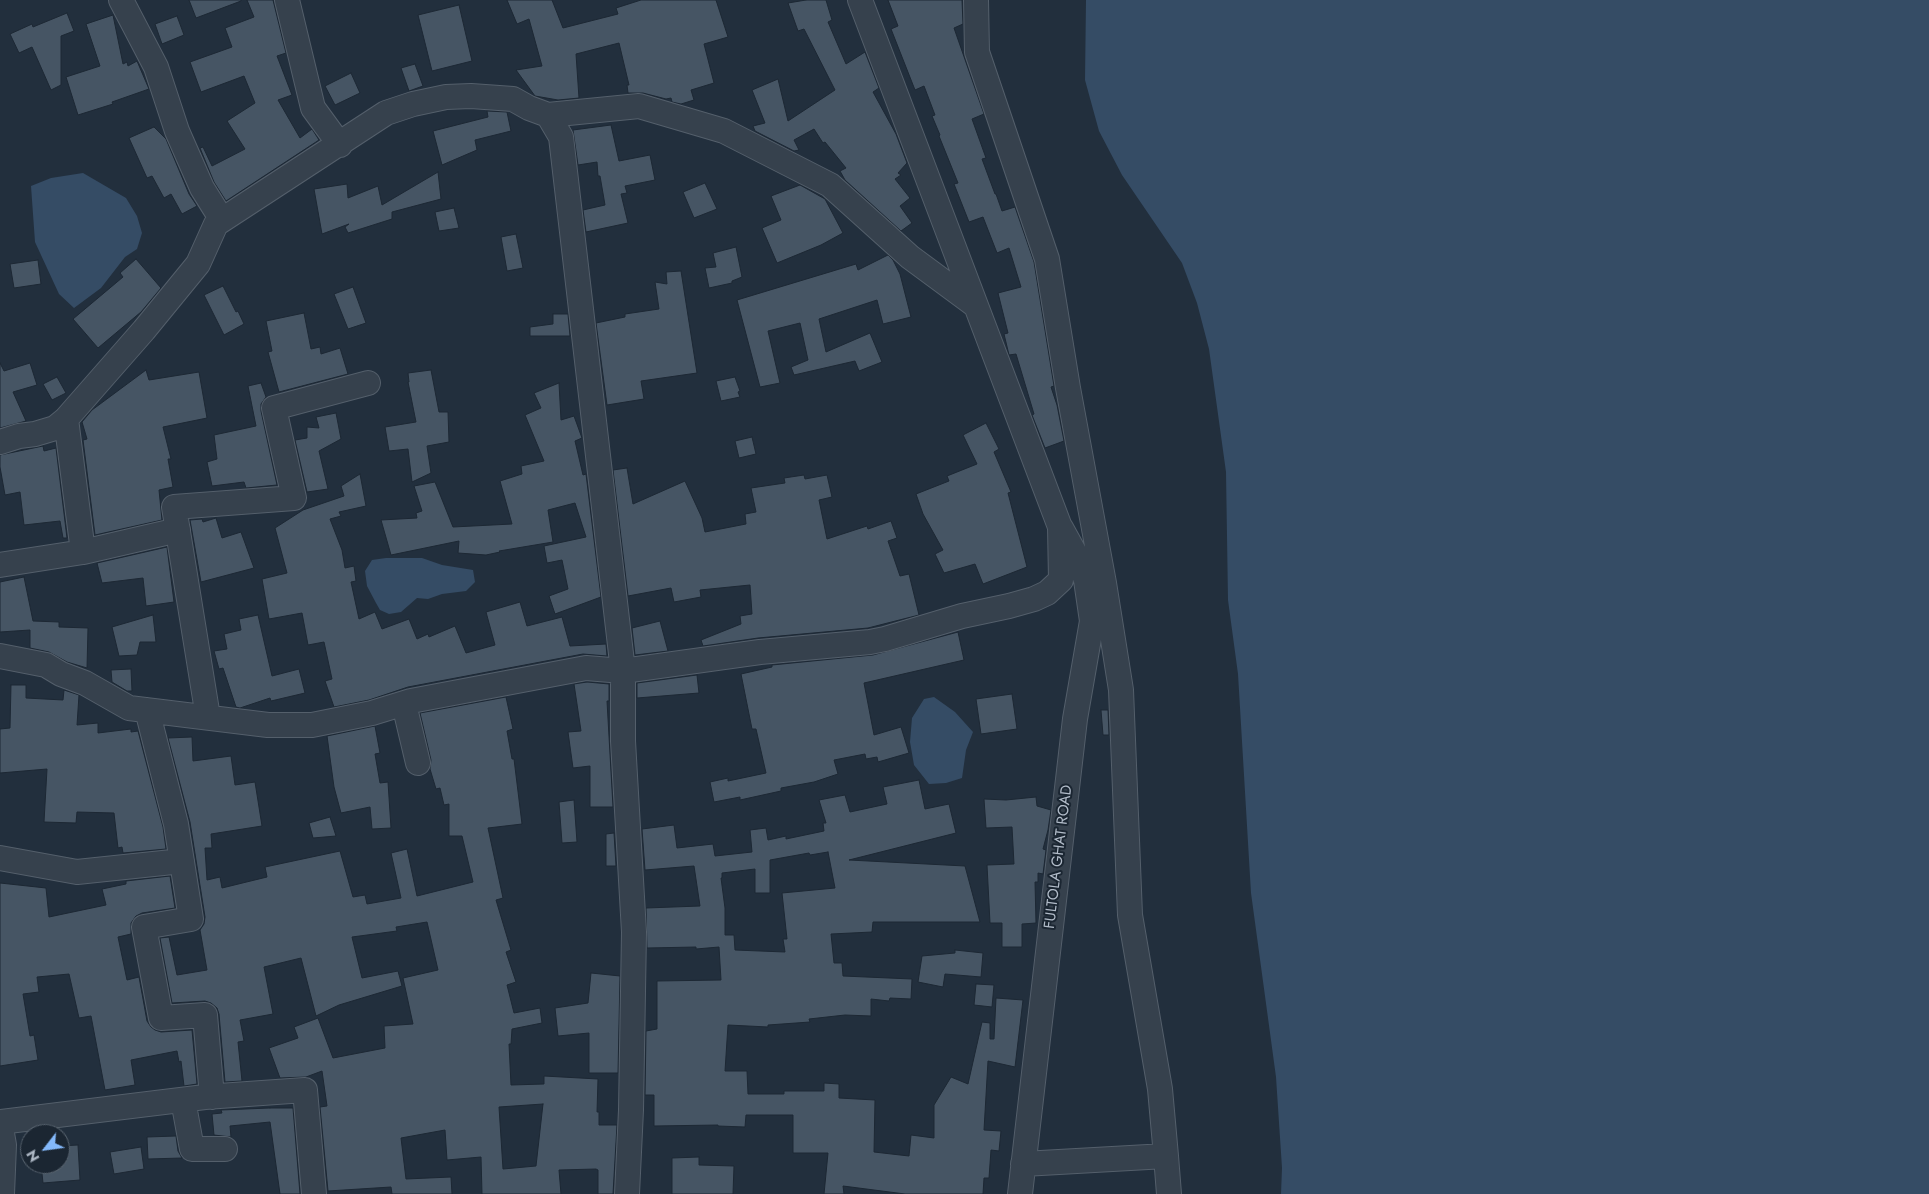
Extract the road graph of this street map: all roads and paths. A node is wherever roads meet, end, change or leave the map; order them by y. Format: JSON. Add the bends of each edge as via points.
{"nodes":[{"id":1,"x":121,"y":0,"type":"edge"},
{"id":2,"x":287,"y":0,"type":"edge"},
{"id":3,"x":860,"y":0,"type":"edge"},
{"id":4,"x":976,"y":0,"type":"edge"},
{"id":5,"x":548,"y":115,"type":"junction"},
{"id":6,"x":340,"y":145,"type":"junction"},
{"id":7,"x":222,"y":220,"type":"junction"},
{"id":8,"x":975,"y":305,"type":"junction"},
{"id":9,"x":368,"y":383,"type":"dead end"},
{"id":10,"x":66,"y":419,"type":"junction"},
{"id":11,"x":0,"y":442,"type":"edge"},
{"id":12,"x":1060,"y":527,"type":"junction"},
{"id":13,"x":178,"y":530,"type":"junction"},
{"id":14,"x":83,"y":552,"type":"junction"},
{"id":15,"x":0,"y":565,"type":"edge"},
{"id":16,"x":0,"y":656,"type":"edge"},
{"id":17,"x":623,"y":671,"type":"junction"},
{"id":18,"x":404,"y":704,"type":"junction"},
{"id":19,"x":147,"y":710,"type":"junction"},
{"id":20,"x":208,"y":717,"type":"junction"},
{"id":21,"x":418,"y":763,"type":"dead end"},
{"id":22,"x":0,"y":858,"type":"edge"},
{"id":23,"x":182,"y":861,"type":"junction"},
{"id":24,"x":212,"y":1097,"type":"junction"},
{"id":25,"x":183,"y":1100,"type":"junction"},
{"id":26,"x":0,"y":1122,"type":"edge"},
{"id":27,"x":225,"y":1149,"type":"dead end"},
{"id":28,"x":1166,"y":1156,"type":"junction"},
{"id":29,"x":1023,"y":1164,"type":"junction"},
{"id":30,"x":2,"y":1194,"type":"edge"},
{"id":31,"x":314,"y":1194,"type":"edge"},
{"id":32,"x":627,"y":1194,"type":"edge"},
{"id":33,"x":1020,"y":1194,"type":"edge"},
{"id":34,"x":1169,"y":1194,"type":"edge"}],
"edges":[{"from":1,"to":7,"type":"street","via":[[156,67],[177,131],[202,188]]},
{"from":2,"to":6,"type":"street","via":[[313,108]]},
{"from":3,"to":8,"type":"street"},
{"from":4,"to":28,"type":"street","via":[[977,52],[1047,259],[1104,583],[1121,690],[1130,915],[1160,1089]]},
{"from":5,"to":6,"type":"street","via":[[513,99],[446,97],[386,113]]},
{"from":5,"to":8,"type":"street","via":[[639,106],[724,131],[830,185],[910,256]]},
{"from":5,"to":17,"type":"street","via":[[561,136]]},
{"from":6,"to":7,"type":"street"},
{"from":7,"to":10,"type":"street","via":[[216,224],[198,264]]},
{"from":8,"to":12,"type":"street"},
{"from":9,"to":13,"type":"street","via":[[274,408],[294,498],[174,507]]},
{"from":10,"to":11,"type":"street","via":[[55,428]]},
{"from":10,"to":14,"type":"street"},
{"from":12,"to":17,"type":"street","via":[[1061,580],[1047,593],[1034,599],[870,642],[760,652]]},
{"from":12,"to":29,"type":"street","name":"FULTOLA GHAT ROAD","via":[[1086,580],[1092,621],[1074,729]]},
{"from":13,"to":14,"type":"street"},
{"from":13,"to":20,"type":"street"},
{"from":14,"to":15,"type":"street"},
{"from":16,"to":19,"type":"street","via":[[46,665],[129,708]]},
{"from":17,"to":18,"type":"street","via":[[586,668]]},
{"from":17,"to":32,"type":"street","via":[[623,741],[634,932]]},
{"from":18,"to":20,"type":"street","via":[[312,725],[268,725]]},
{"from":18,"to":21,"type":"street"},
{"from":19,"to":20,"type":"street"},
{"from":19,"to":23,"type":"street","via":[[176,824]]},
{"from":22,"to":23,"type":"street","via":[[76,872]]},
{"from":23,"to":24,"type":"street","via":[[191,919],[144,927],[162,1018],[204,1015]]},
{"from":24,"to":25,"type":"street"},
{"from":24,"to":31,"type":"street","via":[[305,1090]]},
{"from":25,"to":26,"type":"street"},
{"from":25,"to":27,"type":"street","via":[[192,1149]]},
{"from":26,"to":30,"type":"street","via":[[4,1145]]},
{"from":28,"to":29,"type":"street"},
{"from":28,"to":34,"type":"street"},
{"from":29,"to":33,"type":"street","name":"FULTOLA GHAT ROAD"}]}
